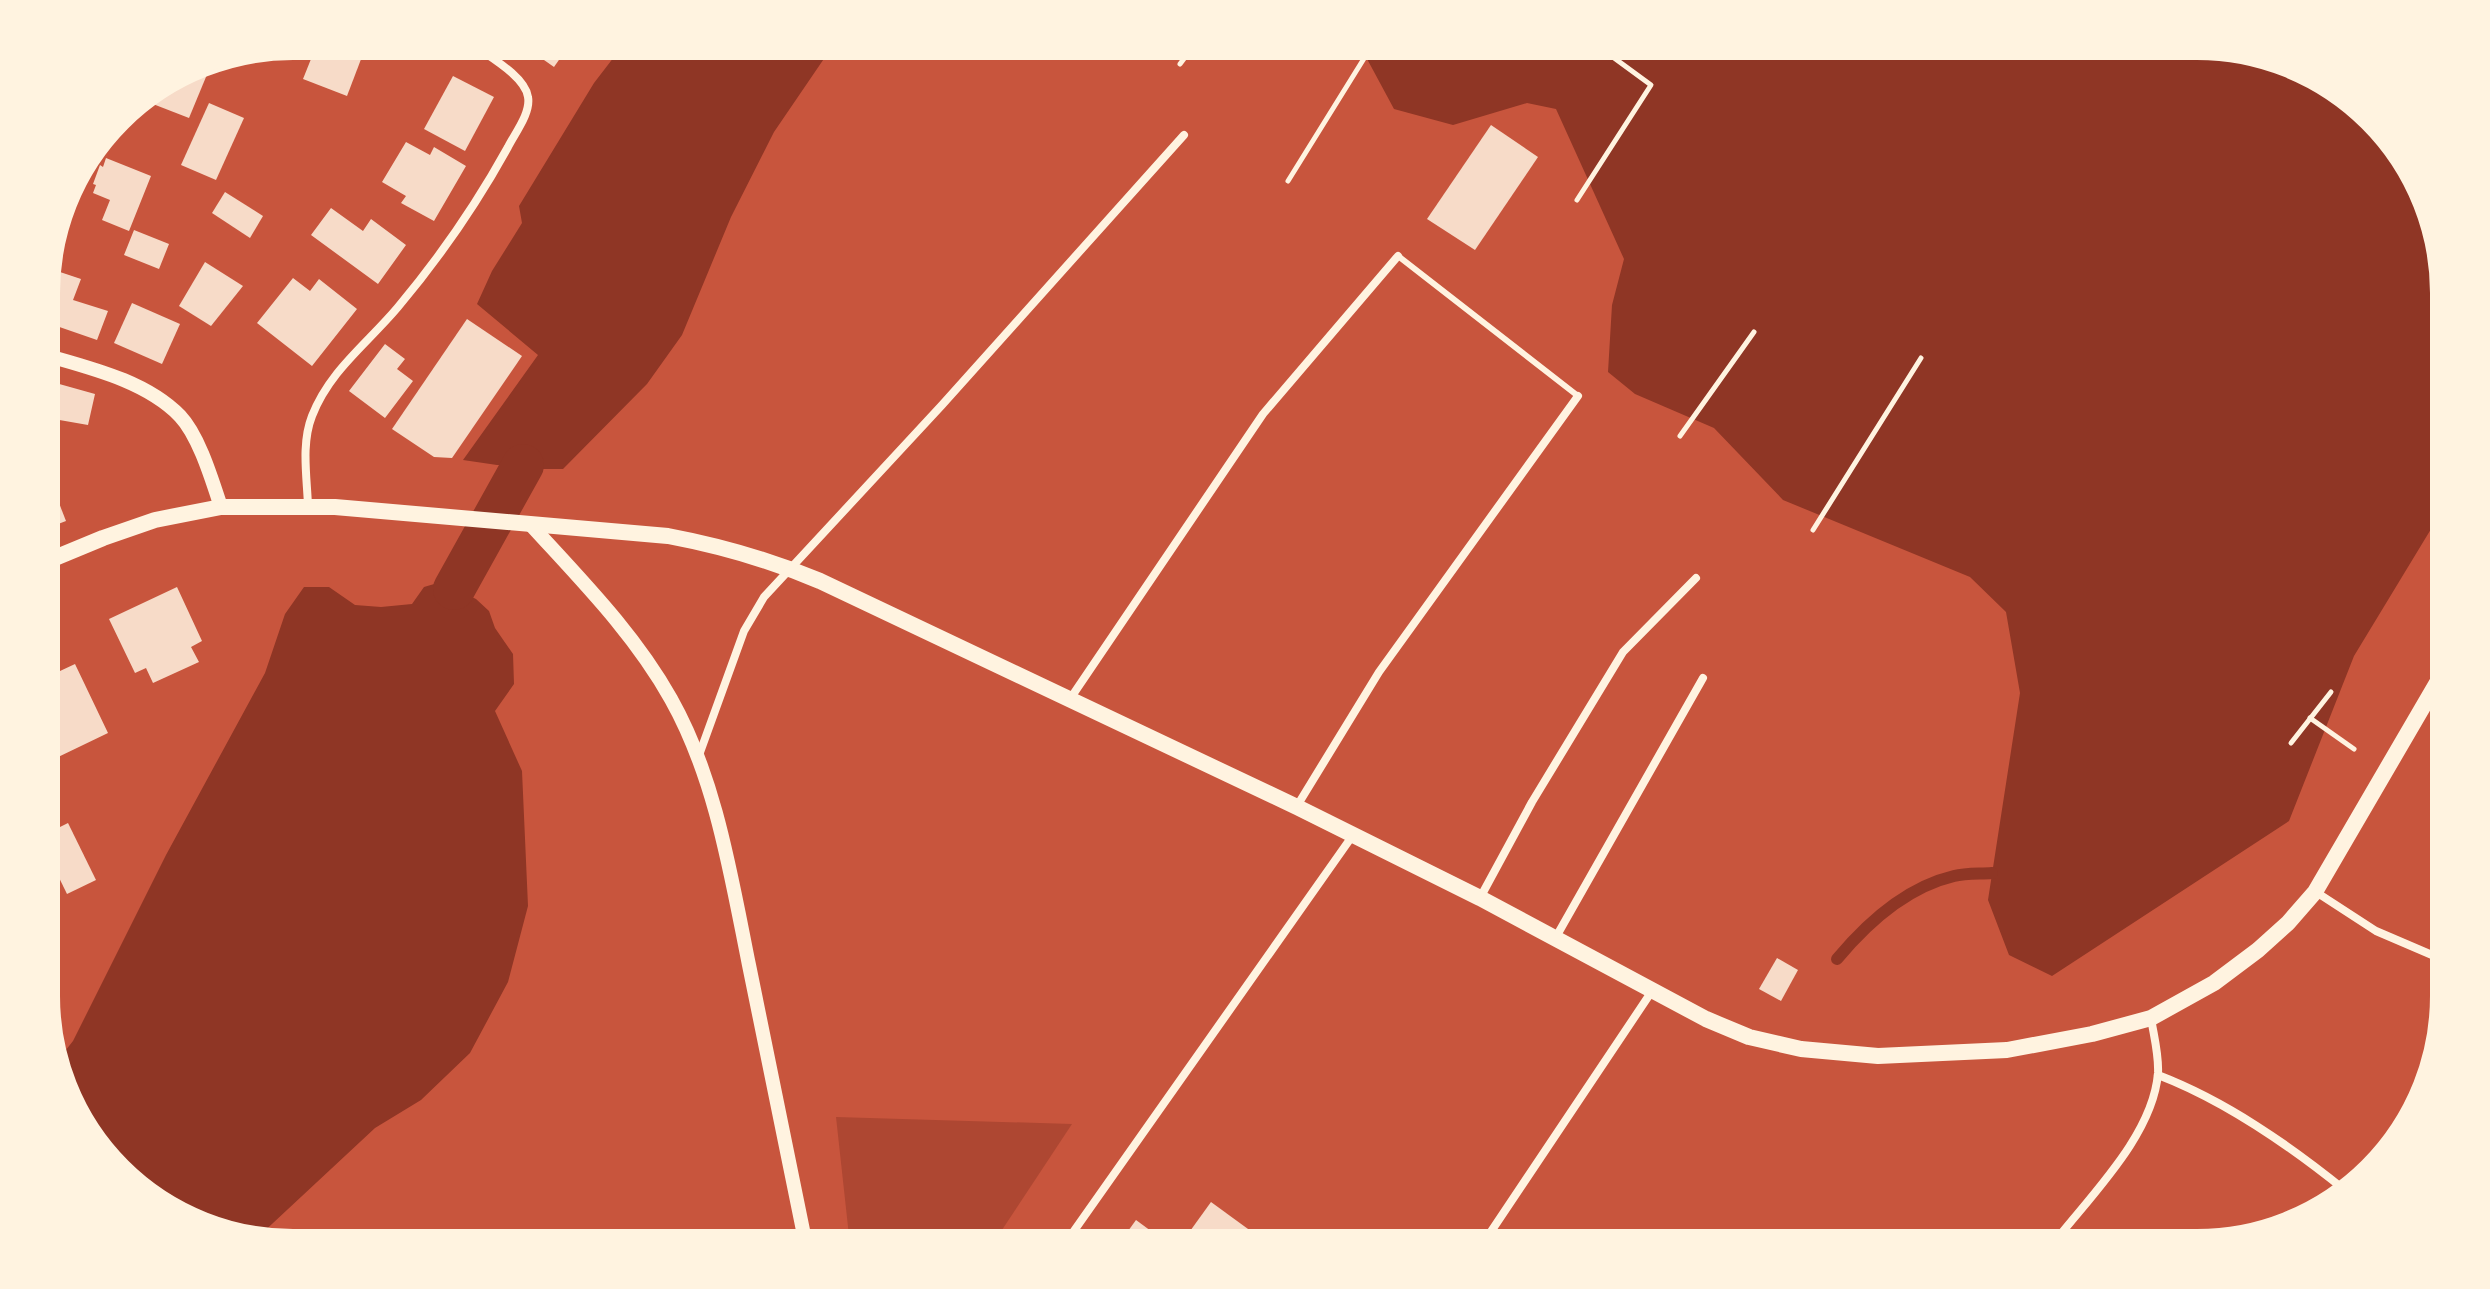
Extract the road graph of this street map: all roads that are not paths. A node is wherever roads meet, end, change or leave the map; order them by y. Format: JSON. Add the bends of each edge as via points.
{"nodes":[{"id":1,"x":492,"y":59,"type":"edge"},
{"id":2,"x":1184,"y":135,"type":"dead end"},
{"id":3,"x":1398,"y":256,"type":"joint"},
{"id":4,"x":59,"y":360,"type":"edge"},
{"id":5,"x":1578,"y":396,"type":"joint"},
{"id":6,"x":221,"y":507,"type":"junction"},
{"id":7,"x":308,"y":507,"type":"junction"},
{"id":8,"x":523,"y":524,"type":"junction"},
{"id":9,"x":59,"y":556,"type":"edge"},
{"id":10,"x":790,"y":568,"type":"junction"},
{"id":11,"x":1696,"y":578,"type":"dead end"},
{"id":12,"x":1703,"y":678,"type":"dead end"},
{"id":13,"x":1070,"y":700,"type":"junction"},
{"id":14,"x":2432,"y":704,"type":"edge"},
{"id":15,"x":698,"y":759,"type":"junction"},
{"id":16,"x":1297,"y":807,"type":"junction"},
{"id":17,"x":1353,"y":835,"type":"junction"},
{"id":18,"x":2315,"y":892,"type":"junction"},
{"id":19,"x":1480,"y":898,"type":"junction"},
{"id":20,"x":1556,"y":937,"type":"junction"},
{"id":21,"x":2432,"y":955,"type":"edge"},
{"id":22,"x":1652,"y":991,"type":"junction"},
{"id":23,"x":2151,"y":1018,"type":"junction"},
{"id":24,"x":2158,"y":1075,"type":"junction"},
{"id":25,"x":2337,"y":1184,"type":"edge"},
{"id":26,"x":1492,"y":1230,"type":"edge"},
{"id":27,"x":2064,"y":1230,"type":"edge"},
{"id":28,"x":803,"y":1231,"type":"edge"},
{"id":29,"x":1074,"y":1231,"type":"edge"}],
"edges":[{"from":1,"to":7,"type":"street","via":[[524,85],[526,112],[487,185],[430,270],[321,397],[305,439]]},
{"from":2,"to":10,"type":"street"},
{"from":3,"to":5,"type":"lane"},
{"from":3,"to":13,"type":"street","via":[[1263,414]]},
{"from":4,"to":6,"type":"street","via":[[128,383],[182,418]]},
{"from":5,"to":16,"type":"street","via":[[1379,672]]},
{"from":6,"to":7,"type":"main road"},
{"from":6,"to":9,"type":"main road","via":[[155,520]]},
{"from":7,"to":8,"type":"main road"},
{"from":8,"to":10,"type":"main road","via":[[668,536]]},
{"from":8,"to":15,"type":"street","via":[[617,619],[672,700]]},
{"from":10,"to":13,"type":"main road"},
{"from":10,"to":15,"type":"street","via":[[744,631]]},
{"from":11,"to":19,"type":"street","via":[[1623,652]]},
{"from":12,"to":20,"type":"street"},
{"from":13,"to":16,"type":"main road"},
{"from":14,"to":18,"type":"main road"},
{"from":15,"to":28,"type":"street","via":[[735,893]]},
{"from":16,"to":17,"type":"main road"},
{"from":17,"to":19,"type":"main road"},
{"from":17,"to":29,"type":"street"},
{"from":18,"to":21,"type":"street","via":[[2376,931]]},
{"from":18,"to":23,"type":"main road","via":[[2258,950],[2214,983]]},
{"from":19,"to":20,"type":"main road"},
{"from":20,"to":22,"type":"main road"},
{"from":22,"to":23,"type":"main road","via":[[1749,1037],[1801,1049],[1878,1056],[2007,1050]]},
{"from":22,"to":26,"type":"street"},
{"from":23,"to":24,"type":"street"},
{"from":24,"to":25,"type":"street","via":[[2190,1087],[2265,1132]]},
{"from":24,"to":27,"type":"street","via":[[2138,1132]]}]}
